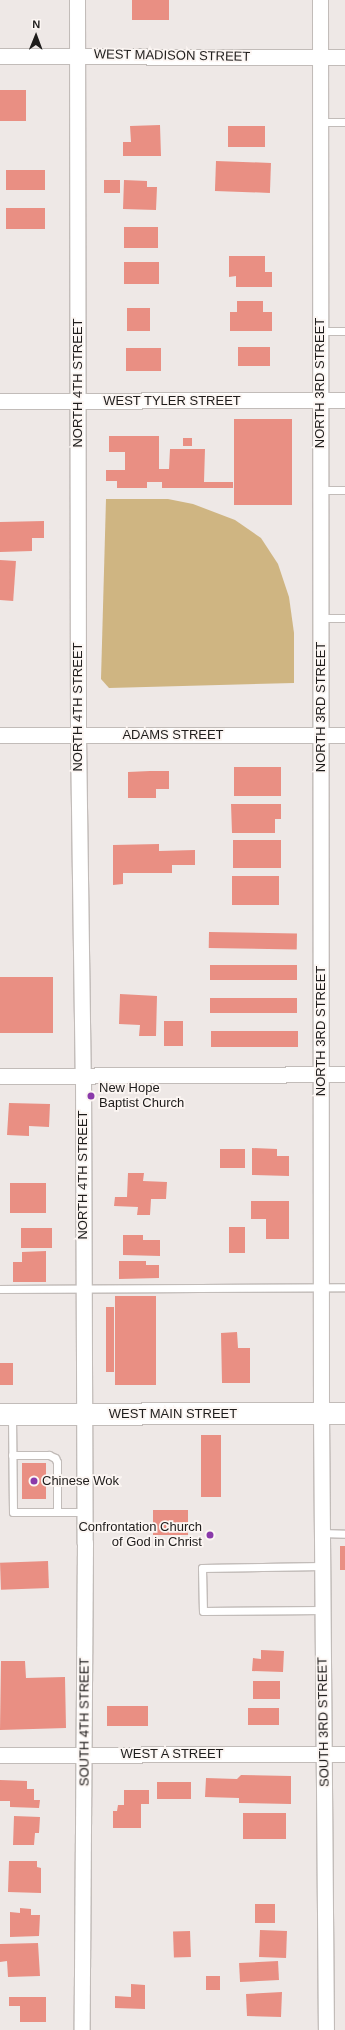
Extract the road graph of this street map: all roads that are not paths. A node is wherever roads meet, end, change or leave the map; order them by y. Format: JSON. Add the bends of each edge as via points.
{"nodes":[{"id":1,"x":77,"y":0,"type":"edge"},
{"id":2,"x":320,"y":0,"type":"edge"},
{"id":3,"x":77,"y":55,"type":"junction"},
{"id":4,"x":0,"y":56,"type":"edge"},
{"id":5,"x":320,"y":57,"type":"junction"},
{"id":6,"x":345,"y":57,"type":"edge"},
{"id":7,"x":320,"y":122,"type":"junction"},
{"id":8,"x":345,"y":122,"type":"edge"},
{"id":9,"x":320,"y":331,"type":"junction"},
{"id":10,"x":345,"y":331,"type":"edge"},
{"id":11,"x":321,"y":400,"type":"junction"},
{"id":12,"x":345,"y":400,"type":"edge"},
{"id":13,"x":0,"y":401,"type":"edge"},
{"id":14,"x":78,"y":401,"type":"junction"},
{"id":15,"x":321,"y":490,"type":"junction"},
{"id":16,"x":345,"y":490,"type":"edge"},
{"id":17,"x":321,"y":618,"type":"junction"},
{"id":18,"x":345,"y":618,"type":"edge"},
{"id":19,"x":78,"y":735,"type":"junction"},
{"id":20,"x":321,"y":735,"type":"junction"},
{"id":21,"x":345,"y":735,"type":"edge"},
{"id":22,"x":0,"y":736,"type":"edge"},
{"id":23,"x":321,"y":1074,"type":"junction"},
{"id":24,"x":345,"y":1074,"type":"edge"},
{"id":25,"x":83,"y":1075,"type":"junction"},
{"id":26,"x":0,"y":1076,"type":"edge"},
{"id":27,"x":321,"y":1287,"type":"junction"},
{"id":28,"x":345,"y":1287,"type":"edge"},
{"id":29,"x":0,"y":1289,"type":"edge"},
{"id":30,"x":82,"y":1290,"type":"junction"},
{"id":31,"x":321,"y":1413,"type":"junction"},
{"id":32,"x":345,"y":1413,"type":"edge"},
{"id":33,"x":6,"y":1414,"type":"edge"},
{"id":34,"x":83,"y":1414,"type":"junction"},
{"id":35,"x":12,"y":1455,"type":"junction"},
{"id":36,"x":57,"y":1512,"type":"junction"},
{"id":37,"x":83,"y":1512,"type":"junction"},
{"id":38,"x":321,"y":1533,"type":"junction"},
{"id":39,"x":345,"y":1534,"type":"edge"},
{"id":40,"x":322,"y":1566,"type":"junction"},
{"id":41,"x":323,"y":1610,"type":"junction"},
{"id":42,"x":325,"y":1754,"type":"junction"},
{"id":43,"x":345,"y":1754,"type":"edge"},
{"id":44,"x":0,"y":1755,"type":"edge"},
{"id":45,"x":85,"y":1755,"type":"junction"},
{"id":46,"x":82,"y":2030,"type":"edge"},
{"id":47,"x":326,"y":2030,"type":"edge"}],
"edges":[{"from":1,"to":3,"type":"street","name":"NORTH 4TH STREET"},
{"from":2,"to":5,"type":"street","name":"NORTH 3RD STREET"},
{"from":3,"to":4,"type":"street","name":"WEST MADISON STREET"},
{"from":3,"to":5,"type":"street","name":"WEST MADISON STREET"},
{"from":3,"to":14,"type":"street","name":"NORTH 4TH STREET"},
{"from":5,"to":6,"type":"street","name":"WEST MADISON STREET"},
{"from":5,"to":7,"type":"street","name":"NORTH 3RD STREET"},
{"from":7,"to":8,"type":"lane"},
{"from":7,"to":9,"type":"street","name":"NORTH 3RD STREET"},
{"from":9,"to":10,"type":"lane"},
{"from":9,"to":11,"type":"street","name":"NORTH 3RD STREET"},
{"from":11,"to":12,"type":"street","name":"WEST TYLER STREET"},
{"from":11,"to":14,"type":"street","name":"WEST TYLER STREET"},
{"from":11,"to":15,"type":"street","name":"NORTH 3RD STREET"},
{"from":13,"to":14,"type":"street","name":"WEST TYLER STREET"},
{"from":14,"to":19,"type":"street","name":"NORTH 4TH STREET"},
{"from":15,"to":16,"type":"lane"},
{"from":15,"to":17,"type":"street","name":"NORTH 3RD STREET"},
{"from":17,"to":18,"type":"lane"},
{"from":17,"to":20,"type":"street","name":"NORTH 3RD STREET"},
{"from":19,"to":20,"type":"street","name":"ADAMS STREET"},
{"from":19,"to":22,"type":"street","name":"ADAMS STREET"},
{"from":19,"to":25,"type":"street","name":"NORTH 4TH STREET"},
{"from":20,"to":21,"type":"street","name":"ADAMS STREET"},
{"from":20,"to":23,"type":"street","name":"NORTH 3RD STREET"},
{"from":23,"to":24,"type":"street"},
{"from":23,"to":25,"type":"street"},
{"from":23,"to":27,"type":"street","name":"NORTH 3RD STREET"},
{"from":25,"to":26,"type":"street"},
{"from":25,"to":30,"type":"street","name":"NORTH 4TH STREET"},
{"from":27,"to":28,"type":"lane"},
{"from":27,"to":30,"type":"lane"},
{"from":27,"to":31,"type":"street","name":"NORTH 3RD STREET"},
{"from":29,"to":30,"type":"lane"},
{"from":30,"to":34,"type":"street","name":"NORTH 4TH STREET"},
{"from":31,"to":32,"type":"main road","name":"WEST MAIN STREET"},
{"from":31,"to":34,"type":"main road","name":"WEST MAIN STREET"},
{"from":31,"to":38,"type":"street","name":"SOUTH 3RD STREET"},
{"from":33,"to":34,"type":"main road","name":"WEST MAIN STREET"},
{"from":33,"to":35,"type":"lane"},
{"from":34,"to":37,"type":"street","name":"SOUTH 4TH STREET"},
{"from":35,"to":36,"type":"lane","via":[[49,1455],[55,1458]]},
{"from":35,"to":36,"type":"lane","via":[[13,1512]]},
{"from":36,"to":37,"type":"lane"},
{"from":37,"to":45,"type":"street","name":"SOUTH 4TH STREET"},
{"from":38,"to":39,"type":"lane"},
{"from":38,"to":40,"type":"street","name":"SOUTH 3RD STREET"},
{"from":40,"to":41,"type":"street","name":"SOUTH 3RD STREET"},
{"from":40,"to":41,"type":"lane","via":[[202,1568],[203,1611]]},
{"from":41,"to":42,"type":"street","name":"SOUTH 3RD STREET"},
{"from":42,"to":43,"type":"street","name":"WEST A STREET"},
{"from":42,"to":45,"type":"street","name":"WEST A STREET"},
{"from":42,"to":47,"type":"street","name":"SOUTH 3RD STREET"},
{"from":44,"to":45,"type":"street","name":"WEST A STREET"},
{"from":45,"to":46,"type":"street","name":"SOUTH 4TH STREET"}]}
